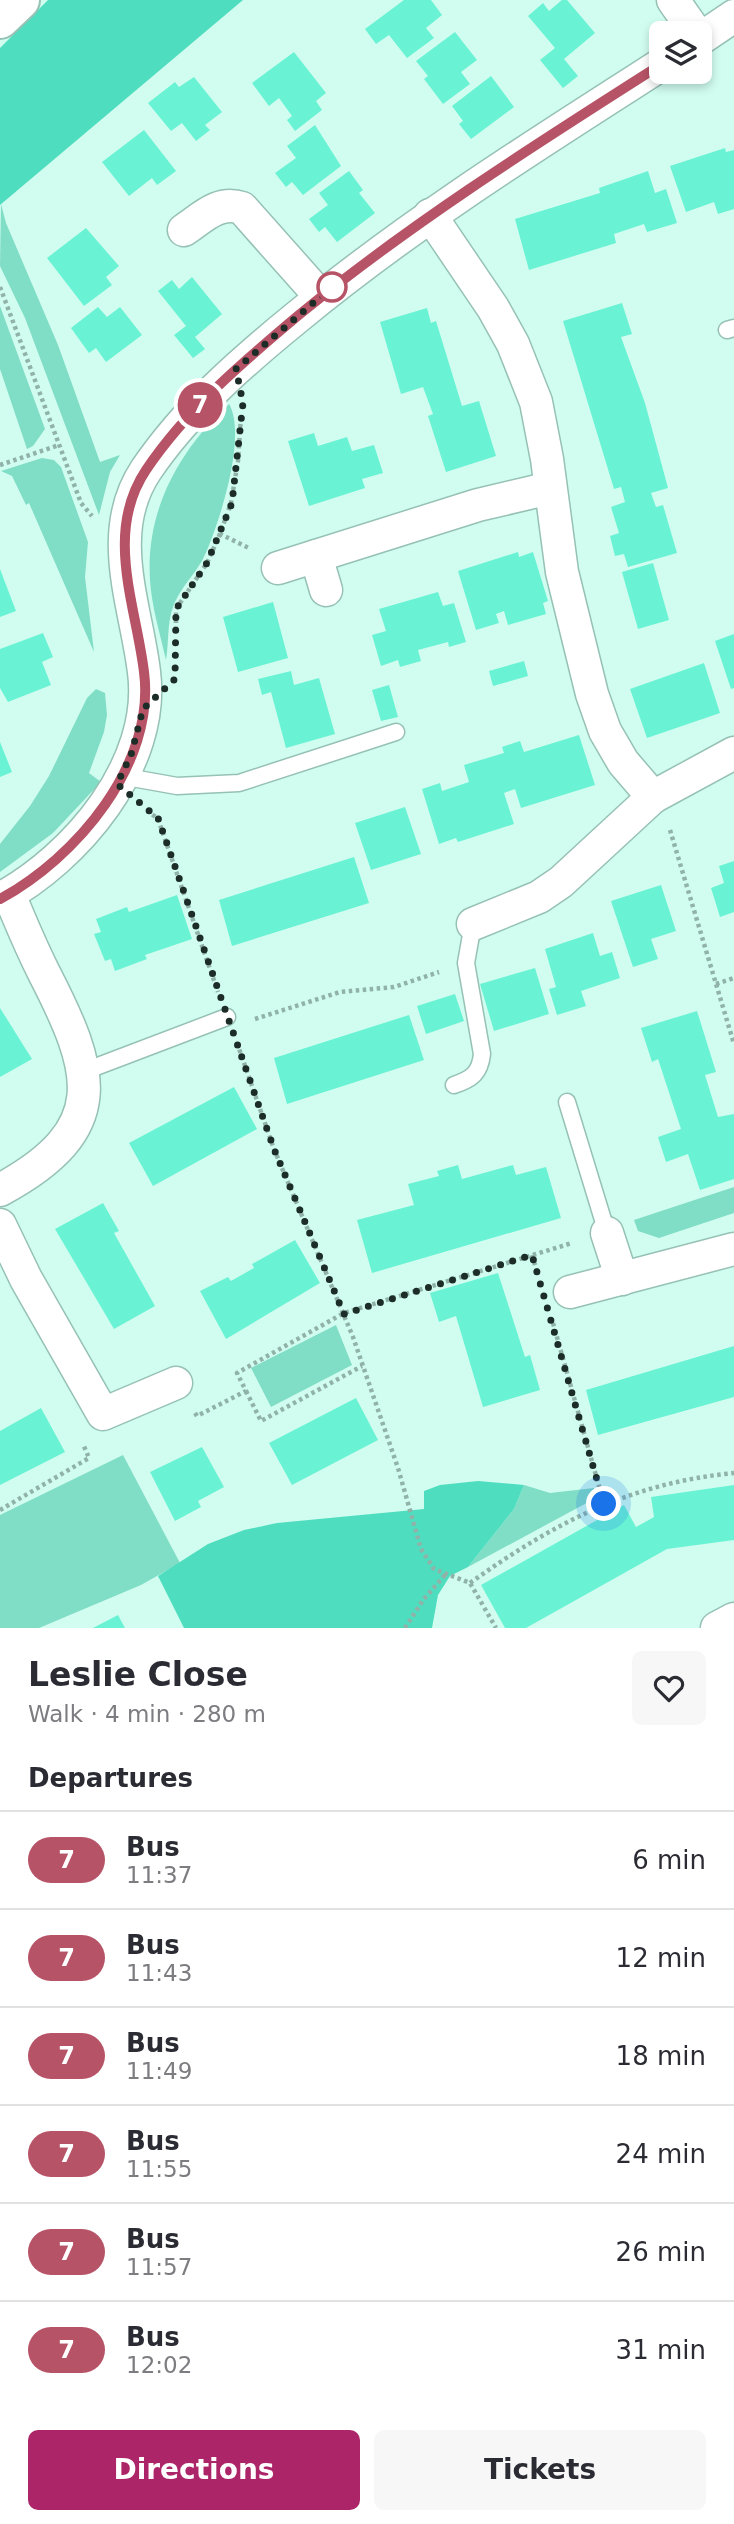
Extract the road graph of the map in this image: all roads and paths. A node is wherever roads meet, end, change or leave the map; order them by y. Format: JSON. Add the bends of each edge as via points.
{"nodes":[{"id":1,"x":20,"y":0,"type":"edge"},
{"id":2,"x":673,"y":0,"type":"edge"},
{"id":3,"x":0,"y":19,"type":"edge"},
{"id":4,"x":698,"y":21,"type":"edge"},
{"id":5,"x":649,"y":72,"type":"edge"},
{"id":6,"x":430,"y":215,"type":"junction"},
{"id":7,"x":184,"y":230,"type":"dead end"},
{"id":8,"x":0,"y":287,"type":"edge"},
{"id":9,"x":321,"y":297,"type":"junction"},
{"id":10,"x":236,"y":369,"type":"junction"},
{"id":11,"x":59,"y":445,"type":"junction"},
{"id":12,"x":0,"y":465,"type":"edge"},
{"id":13,"x":550,"y":488,"type":"junction"},
{"id":14,"x":220,"y":534,"type":"junction"},
{"id":15,"x":316,"y":556,"type":"junction"},
{"id":16,"x":125,"y":560,"type":"junction"},
{"id":17,"x":278,"y":568,"type":"joint"},
{"id":18,"x":326,"y":590,"type":"dead end"},
{"id":19,"x":176,"y":634,"type":"dead end"},
{"id":20,"x":396,"y":732,"type":"dead end"},
{"id":21,"x":734,"y":753,"type":"edge"},
{"id":22,"x":119,"y":780,"type":"junction"},
{"id":23,"x":653,"y":797,"type":"junction"},
{"id":24,"x":4,"y":896,"type":"edge"},
{"id":25,"x":472,"y":923,"type":"joint"},
{"id":26,"x":466,"y":962,"type":"junction"},
{"id":27,"x":734,"y":978,"type":"edge"},
{"id":28,"x":716,"y":984,"type":"junction"},
{"id":29,"x":229,"y":1021,"type":"junction"},
{"id":30,"x":734,"y":1044,"type":"edge"},
{"id":31,"x":85,"y":1071,"type":"junction"},
{"id":32,"x":454,"y":1085,"type":"dead end"},
{"id":33,"x":567,"y":1102,"type":"dead end"},
{"id":34,"x":0,"y":1190,"type":"edge"},
{"id":35,"x":0,"y":1225,"type":"edge"},
{"id":36,"x":607,"y":1233,"type":"junction"},
{"id":37,"x":734,"y":1249,"type":"edge"},
{"id":38,"x":532,"y":1255,"type":"junction"},
{"id":39,"x":622,"y":1279,"type":"junction"},
{"id":40,"x":540,"y":1281,"type":"dead end"},
{"id":41,"x":570,"y":1292,"type":"dead end"},
{"id":42,"x":344,"y":1314,"type":"junction"},
{"id":43,"x":552,"y":1321,"type":"dead end"},
{"id":44,"x":362,"y":1366,"type":"junction"},
{"id":45,"x":176,"y":1383,"type":"joint"},
{"id":46,"x":246,"y":1391,"type":"junction"},
{"id":47,"x":103,"y":1415,"type":"junction"},
{"id":48,"x":734,"y":1473,"type":"edge"},
{"id":49,"x":604,"y":1504,"type":"junction"},
{"id":50,"x":0,"y":1510,"type":"edge"},
{"id":51,"x":445,"y":1575,"type":"junction"},
{"id":52,"x":470,"y":1583,"type":"junction"},
{"id":53,"x":734,"y":1619,"type":"edge"},
{"id":54,"x":405,"y":1628,"type":"edge"},
{"id":55,"x":496,"y":1628,"type":"edge"},
{"id":56,"x":717,"y":1628,"type":"edge"}],
"edges":[{"from":1,"to":3,"type":"main road"},
{"from":2,"to":4,"type":"street"},
{"from":5,"to":6,"type":"street"},
{"from":6,"to":9,"type":"street"},
{"from":6,"to":13,"type":"street","via":[[513,344],[536,402]]},
{"from":7,"to":9,"type":"street","via":[[220,205],[242,208]]},
{"from":8,"to":11,"type":"path"},
{"from":9,"to":10,"type":"street"},
{"from":10,"to":14,"type":"path","via":[[243,403],[239,461],[232,503]]},
{"from":10,"to":16,"type":"street","via":[[169,440],[136,487],[126,526]]},
{"from":11,"to":12,"type":"path"},
{"from":11,"to":16,"type":"path","via":[[81,503]]},
{"from":13,"to":15,"type":"street","via":[[478,505]]},
{"from":13,"to":23,"type":"street","via":[[562,572],[592,694],[605,731],[623,762]]},
{"from":14,"to":17,"type":"path"},
{"from":14,"to":19,"type":"path","via":[[176,609]]},
{"from":15,"to":17,"type":"street"},
{"from":15,"to":18,"type":"street"},
{"from":16,"to":22,"type":"street","via":[[145,688],[137,734]]},
{"from":20,"to":22,"type":"lane","via":[[239,783],[177,786]]},
{"from":21,"to":23,"type":"street"},
{"from":22,"to":24,"type":"street","via":[[86,830],[35,877]]},
{"from":22,"to":29,"type":"path","via":[[158,818]]},
{"from":23,"to":25,"type":"street","via":[[561,882],[539,897]]},
{"from":23,"to":28,"type":"path","via":[[668,825]]},
{"from":24,"to":31,"type":"street","via":[[68,1019]]},
{"from":25,"to":26,"type":"lane"},
{"from":26,"to":29,"type":"path","via":[[394,987],[340,992]]},
{"from":26,"to":32,"type":"lane","via":[[482,1054],[472,1078]]},
{"from":27,"to":28,"type":"path"},
{"from":28,"to":30,"type":"path"},
{"from":29,"to":31,"type":"lane"},
{"from":29,"to":42,"type":"path","via":[[274,1149]]},
{"from":31,"to":34,"type":"street","via":[[82,1108],[72,1133],[55,1154]]},
{"from":33,"to":36,"type":"lane"},
{"from":35,"to":47,"type":"street"},
{"from":36,"to":38,"type":"path"},
{"from":36,"to":39,"type":"street"},
{"from":37,"to":39,"type":"street"},
{"from":38,"to":40,"type":"path"},
{"from":38,"to":42,"type":"path"},
{"from":39,"to":41,"type":"street"},
{"from":42,"to":44,"type":"path"},
{"from":42,"to":46,"type":"path","via":[[237,1373]]},
{"from":43,"to":49,"type":"path"},
{"from":44,"to":46,"type":"path","via":[[261,1421]]},
{"from":44,"to":51,"type":"path","via":[[421,1549],[434,1569]]},
{"from":45,"to":46,"type":"path","via":[[197,1416]]},
{"from":45,"to":47,"type":"street"},
{"from":47,"to":50,"type":"path","via":[[110,1425],[83,1444],[89,1458]]},
{"from":48,"to":49,"type":"path","via":[[671,1482]]},
{"from":49,"to":52,"type":"path","via":[[514,1552]]},
{"from":51,"to":52,"type":"path"},
{"from":51,"to":54,"type":"path"},
{"from":52,"to":55,"type":"path"},
{"from":53,"to":56,"type":"street"}]}
